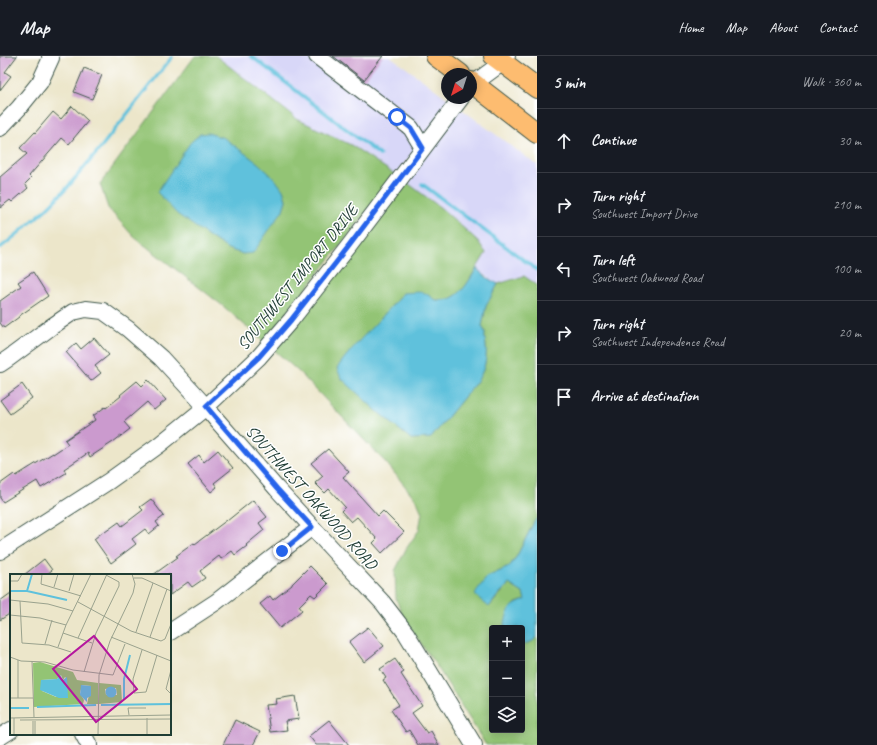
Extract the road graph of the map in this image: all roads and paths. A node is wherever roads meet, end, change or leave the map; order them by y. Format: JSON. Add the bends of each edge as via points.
{"nodes":[{"id":1,"x":50,"y":56,"type":"edge"},
{"id":2,"x":317,"y":56,"type":"edge"},
{"id":3,"x":436,"y":56,"type":"edge"},
{"id":4,"x":498,"y":58,"type":"edge"},
{"id":5,"x":449,"y":68,"type":"edge"},
{"id":6,"x":477,"y":76,"type":"edge"},
{"id":7,"x":537,"y":88,"type":"edge"},
{"id":8,"x":477,"y":92,"type":"edge"},
{"id":9,"x":454,"y":104,"type":"edge"},
{"id":10,"x":0,"y":128,"type":"edge"},
{"id":11,"x":411,"y":128,"type":"junction"},
{"id":12,"x":435,"y":132,"type":"junction"},
{"id":13,"x":537,"y":133,"type":"edge"},
{"id":14,"x":423,"y":148,"type":"junction"},
{"id":15,"x":0,"y":364,"type":"edge"},
{"id":16,"x":206,"y":406,"type":"junction"},
{"id":17,"x":312,"y":527,"type":"junction"},
{"id":18,"x":0,"y":550,"type":"edge"},
{"id":19,"x":171,"y":631,"type":"edge"},
{"id":20,"x":10,"y":731,"type":"edge"},
{"id":21,"x":84,"y":735,"type":"edge"},
{"id":22,"x":0,"y":737,"type":"edge"},
{"id":23,"x":89,"y":745,"type":"edge"},
{"id":24,"x":474,"y":745,"type":"edge"}],
"edges":[{"from":1,"to":10,"type":"street","via":[[40,82]]},
{"from":2,"to":11,"type":"street"},
{"from":3,"to":5,"type":"main road"},
{"from":4,"to":6,"type":"street","name":"SOUTHWEST IMPORT DRIVE"},
{"from":4,"to":7,"type":"main road"},
{"from":8,"to":13,"type":"main road"},
{"from":9,"to":12,"type":"street","name":"SOUTHWEST IMPORT DRIVE"},
{"from":11,"to":12,"type":"street"},
{"from":11,"to":14,"type":"street"},
{"from":12,"to":14,"type":"street","name":"SOUTHWEST IMPORT DRIVE"},
{"from":14,"to":16,"type":"street","name":"SOUTHWEST IMPORT DRIVE","via":[[291,320],[258,358]]},
{"from":15,"to":16,"type":"street","name":"SOUTHWEST OAKWOOD ROAD","via":[[73,312],[86,309],[103,311],[161,358]]},
{"from":16,"to":17,"type":"street","name":"SOUTHWEST OAKWOOD ROAD"},
{"from":16,"to":18,"type":"street","name":"SOUTHWEST IMPORT DRIVE","via":[[159,445],[109,481]]},
{"from":17,"to":19,"type":"street","via":[[216,602]]},
{"from":17,"to":24,"type":"street","name":"SOUTHWEST OAKWOOD ROAD","via":[[383,603],[406,634]]},
{"from":20,"to":22,"type":"street"},
{"from":21,"to":23,"type":"street"}]}
